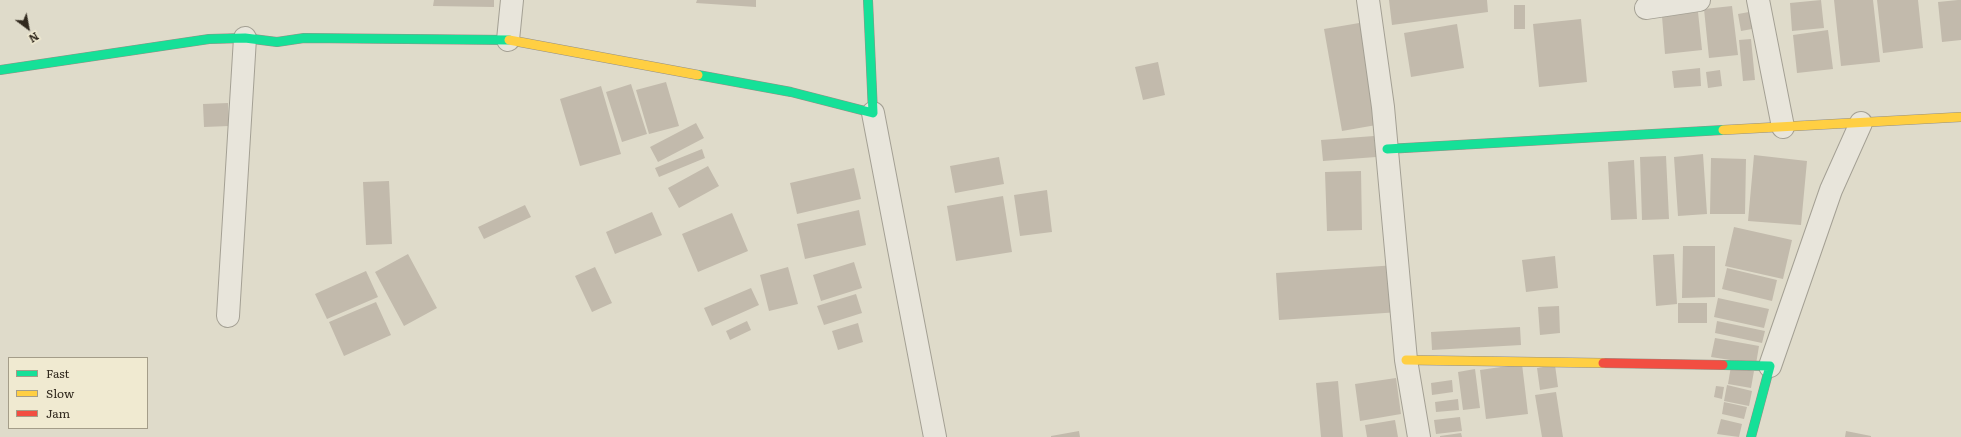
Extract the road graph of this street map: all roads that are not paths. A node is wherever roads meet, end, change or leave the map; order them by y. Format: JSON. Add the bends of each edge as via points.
{"nodes":[{"id":1,"x":512,"y":0,"type":"edge"},
{"id":2,"x":868,"y":0,"type":"edge"},
{"id":3,"x":1368,"y":0,"type":"edge"},
{"id":4,"x":1699,"y":0,"type":"edge"},
{"id":5,"x":1758,"y":0,"type":"edge"},
{"id":6,"x":1646,"y":8,"type":"dead end"},
{"id":7,"x":245,"y":38,"type":"junction"},
{"id":8,"x":508,"y":40,"type":"junction"},
{"id":9,"x":0,"y":70,"type":"edge"},
{"id":10,"x":873,"y":113,"type":"junction"},
{"id":11,"x":1961,"y":117,"type":"edge"},
{"id":12,"x":1861,"y":123,"type":"junction"},
{"id":13,"x":1783,"y":127,"type":"junction"},
{"id":14,"x":1386,"y":150,"type":"junction"},
{"id":15,"x":228,"y":316,"type":"dead end"},
{"id":16,"x":1406,"y":360,"type":"junction"},
{"id":17,"x":1770,"y":366,"type":"junction"},
{"id":18,"x":935,"y":437,"type":"edge"},
{"id":19,"x":1418,"y":437,"type":"edge"},
{"id":20,"x":1752,"y":437,"type":"edge"}],
"edges":[{"from":1,"to":8,"type":"street"},
{"from":2,"to":10,"type":"street"},
{"from":3,"to":14,"type":"street","via":[[1383,107]]},
{"from":4,"to":6,"type":"street"},
{"from":5,"to":13,"type":"street"},
{"from":7,"to":8,"type":"street","via":[[277,42],[304,38]]},
{"from":7,"to":9,"type":"street","via":[[209,39]]},
{"from":7,"to":15,"type":"street"},
{"from":8,"to":10,"type":"street","via":[[791,92]]},
{"from":10,"to":18,"type":"street"},
{"from":11,"to":12,"type":"street"},
{"from":12,"to":13,"type":"street"},
{"from":12,"to":17,"type":"street","via":[[1831,190]]},
{"from":13,"to":14,"type":"street"},
{"from":14,"to":16,"type":"street"},
{"from":16,"to":17,"type":"street"},
{"from":16,"to":19,"type":"street"},
{"from":17,"to":20,"type":"street"}]}
